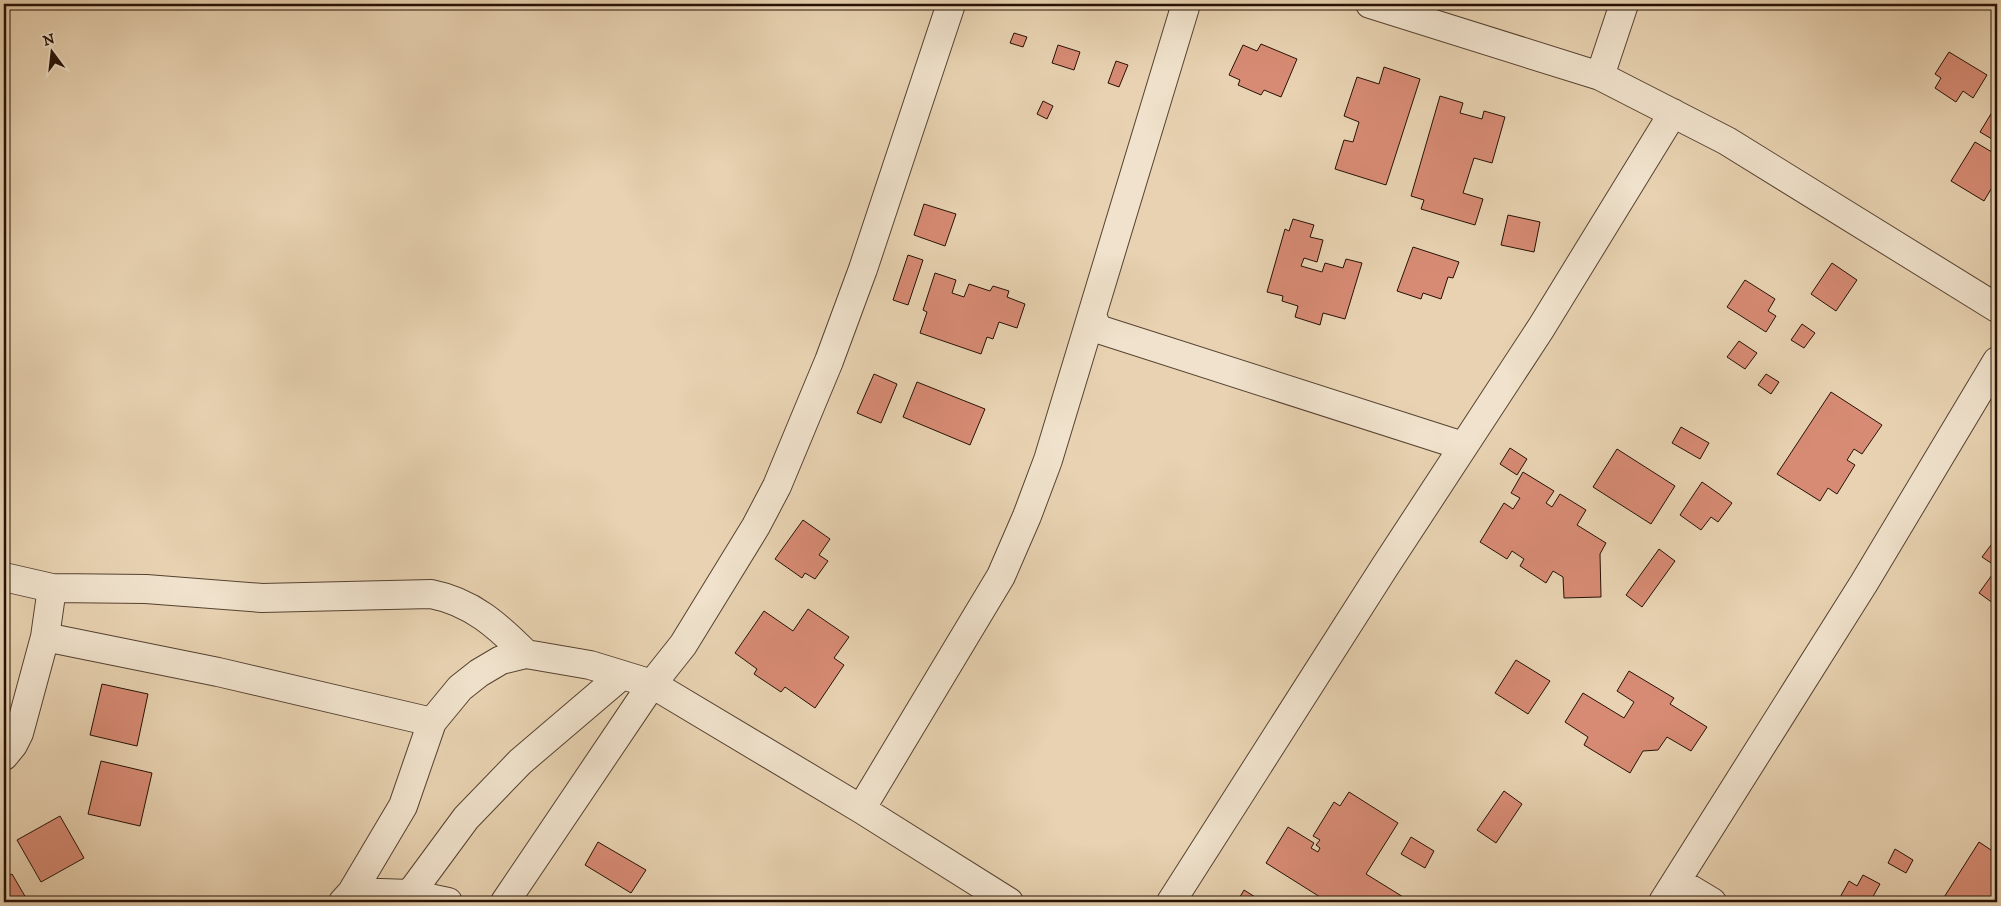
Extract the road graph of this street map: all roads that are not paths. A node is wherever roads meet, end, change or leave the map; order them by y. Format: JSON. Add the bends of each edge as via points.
{"nodes":[{"id":1,"x":951,"y":4,"type":"edge"},
{"id":2,"x":1186,"y":4,"type":"edge"},
{"id":3,"x":1370,"y":4,"type":"edge"},
{"id":4,"x":1624,"y":4,"type":"edge"},
{"id":5,"x":1600,"y":76,"type":"junction"},
{"id":6,"x":1673,"y":113,"type":"junction"},
{"id":7,"x":1997,"y":308,"type":"edge"},
{"id":8,"x":1092,"y":316,"type":"junction"},
{"id":9,"x":1997,"y":361,"type":"edge"},
{"id":10,"x":1463,"y":446,"type":"junction"},
{"id":11,"x":4,"y":576,"type":"edge"},
{"id":12,"x":52,"y":588,"type":"junction"},
{"id":13,"x":45,"y":637,"type":"junction"},
{"id":14,"x":526,"y":654,"type":"junction"},
{"id":15,"x":622,"y":675,"type":"junction"},
{"id":16,"x":652,"y":684,"type":"junction"},
{"id":17,"x":432,"y":722,"type":"junction"},
{"id":18,"x":4,"y":756,"type":"edge"},
{"id":19,"x":861,"y":809,"type":"junction"},
{"id":20,"x":1670,"y":892,"type":"edge"},
{"id":21,"x":347,"y":897,"type":"edge"},
{"id":22,"x":408,"y":898,"type":"edge"},
{"id":23,"x":448,"y":902,"type":"edge"},
{"id":24,"x":505,"y":902,"type":"edge"},
{"id":25,"x":1009,"y":902,"type":"edge"},
{"id":26,"x":1171,"y":902,"type":"edge"},
{"id":27,"x":1712,"y":902,"type":"edge"}],
"edges":[{"from":1,"to":16,"type":"street","via":[[864,269],[830,361],[777,486],[711,601],[683,645]]},
{"from":2,"to":8,"type":"street"},
{"from":3,"to":5,"type":"street"},
{"from":4,"to":5,"type":"street"},
{"from":5,"to":6,"type":"street"},
{"from":6,"to":7,"type":"street","via":[[1727,141]]},
{"from":6,"to":10,"type":"street","via":[[1541,328]]},
{"from":8,"to":10,"type":"street","via":[[1098,329]]},
{"from":8,"to":19,"type":"street","via":[[1048,460],[1001,576]]},
{"from":9,"to":20,"type":"street","via":[[1864,583]]},
{"from":10,"to":26,"type":"street"},
{"from":11,"to":12,"type":"street"},
{"from":12,"to":13,"type":"street"},
{"from":12,"to":14,"type":"street","via":[[146,589],[262,598],[431,594],[477,611],[498,626]]},
{"from":13,"to":17,"type":"street","via":[[218,672]]},
{"from":13,"to":18,"type":"street","via":[[19,732]]},
{"from":14,"to":15,"type":"street","via":[[571,661]]},
{"from":14,"to":17,"type":"street","via":[[501,660],[479,673],[460,688]]},
{"from":15,"to":16,"type":"street"},
{"from":15,"to":22,"type":"street","via":[[514,769],[466,818]]},
{"from":16,"to":19,"type":"street"},
{"from":16,"to":24,"type":"street"},
{"from":17,"to":21,"type":"street","via":[[404,806]]},
{"from":19,"to":25,"type":"street"},
{"from":20,"to":27,"type":"street"},
{"from":21,"to":22,"type":"street"},
{"from":22,"to":23,"type":"street"}]}
